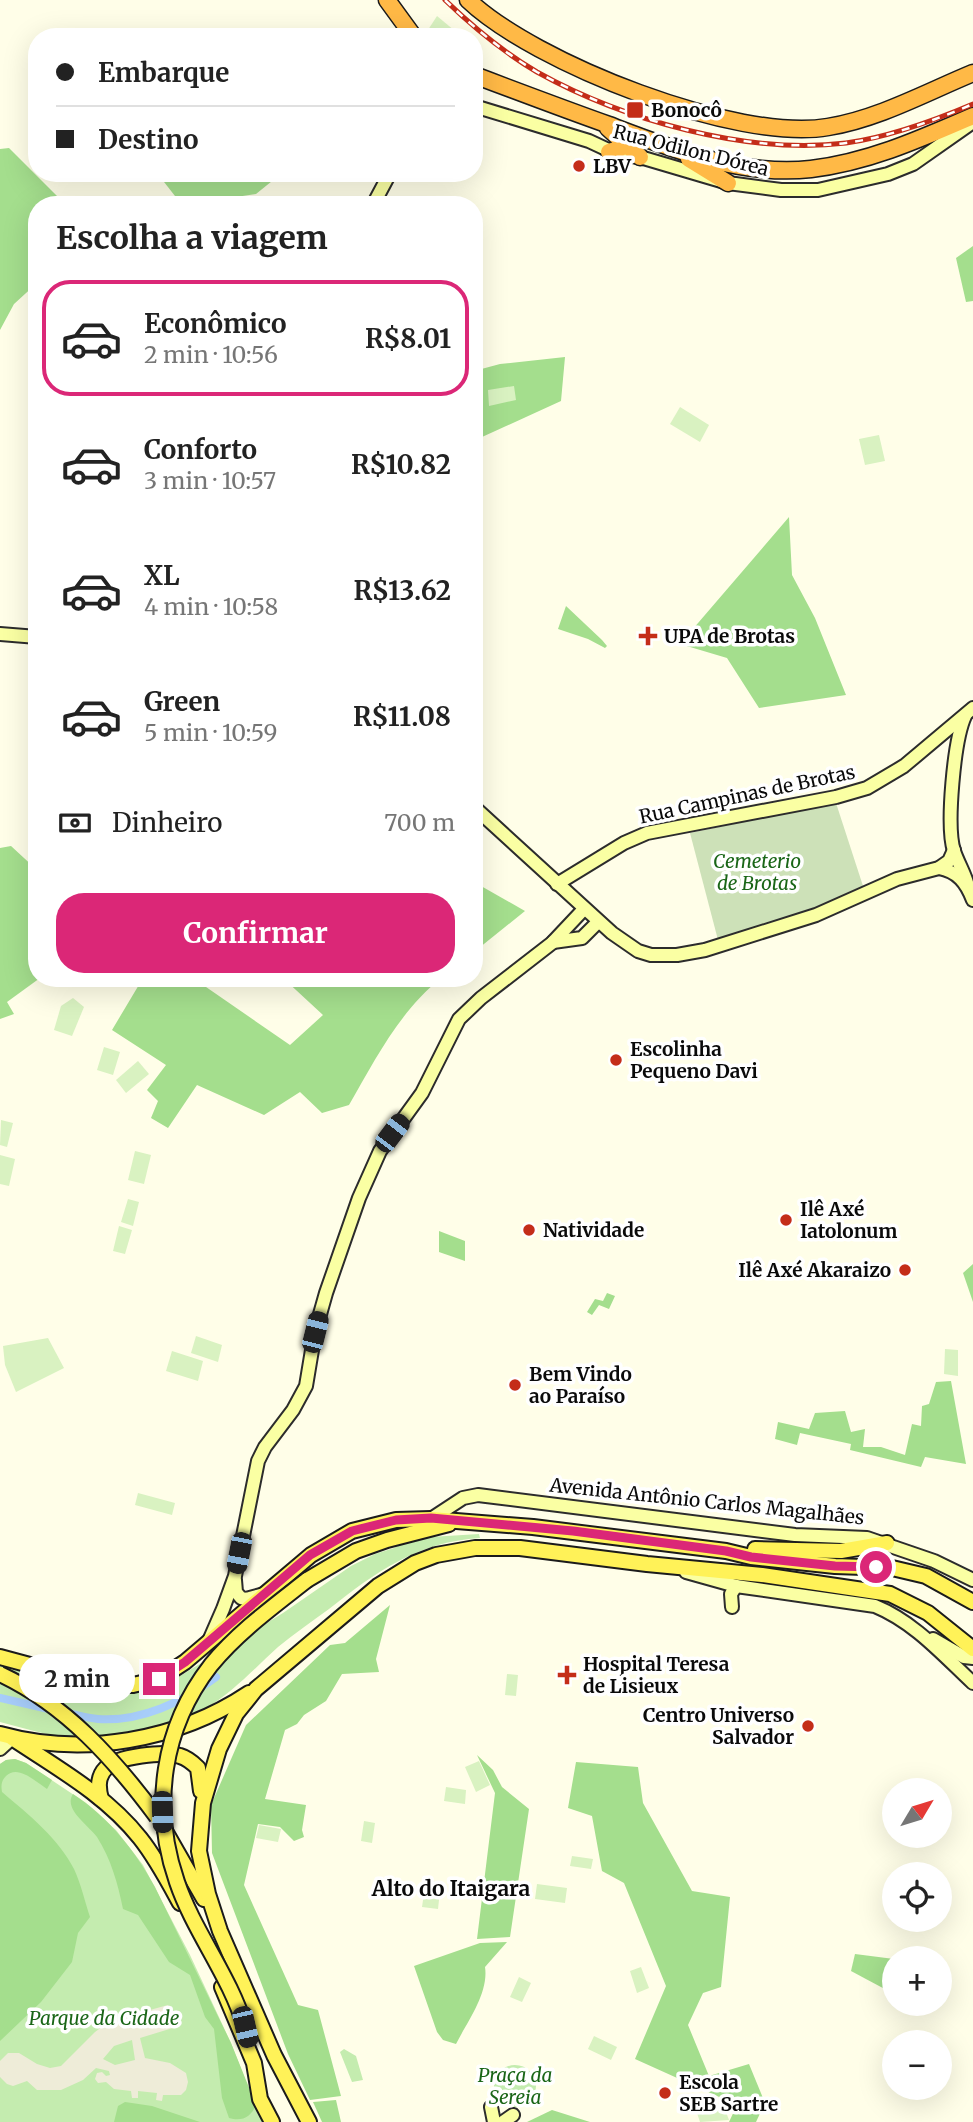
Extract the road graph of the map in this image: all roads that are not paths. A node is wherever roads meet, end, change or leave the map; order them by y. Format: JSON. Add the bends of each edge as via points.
{"nodes":[{"id":1,"x":387,"y":0,"type":"edge"},
{"id":2,"x":468,"y":0,"type":"edge"},
{"id":3,"x":407,"y":28,"type":"edge"},
{"id":4,"x":973,"y":73,"type":"edge"},
{"id":5,"x":483,"y":78,"type":"edge"},
{"id":6,"x":483,"y":109,"type":"edge"},
{"id":7,"x":973,"y":119,"type":"edge"},
{"id":8,"x":600,"y":122,"type":"junction"},
{"id":9,"x":621,"y":139,"type":"junction"},
{"id":10,"x":665,"y":146,"type":"junction"},
{"id":11,"x":609,"y":152,"type":"junction"},
{"id":12,"x":640,"y":158,"type":"junction"},
{"id":13,"x":728,"y":183,"type":"junction"},
{"id":14,"x":0,"y":634,"type":"edge"},
{"id":15,"x":28,"y":636,"type":"edge"},
{"id":16,"x":970,"y":710,"type":"edge"},
{"id":17,"x":934,"y":742,"type":"junction"},
{"id":18,"x":957,"y":751,"type":"junction"},
{"id":19,"x":483,"y":815,"type":"edge"},
{"id":20,"x":954,"y":850,"type":"junction"},
{"id":21,"x":939,"y":867,"type":"junction"},
{"id":22,"x":557,"y":884,"type":"junction"},
{"id":23,"x":968,"y":886,"type":"junction"},
{"id":24,"x":973,"y":900,"type":"edge"},
{"id":25,"x":584,"y":909,"type":"junction"},
{"id":26,"x":598,"y":922,"type":"junction"},
{"id":27,"x":568,"y":928,"type":"junction"},
{"id":28,"x":577,"y":939,"type":"junction"},
{"id":29,"x":552,"y":943,"type":"junction"},
{"id":30,"x":431,"y":1518,"type":"junction"},
{"id":31,"x":457,"y":1522,"type":"junction"},
{"id":32,"x":887,"y":1544,"type":"junction"},
{"id":33,"x":726,"y":1551,"type":"junction"},
{"id":34,"x":647,"y":1564,"type":"junction"},
{"id":35,"x":235,"y":1576,"type":"junction"},
{"id":36,"x":971,"y":1580,"type":"edge"},
{"id":37,"x":736,"y":1586,"type":"junction"},
{"id":38,"x":267,"y":1593,"type":"junction"},
{"id":39,"x":973,"y":1602,"type":"edge"},
{"id":40,"x":732,"y":1607,"type":"dead end"},
{"id":41,"x":914,"y":1628,"type":"junction"},
{"id":42,"x":209,"y":1641,"type":"junction"},
{"id":43,"x":973,"y":1649,"type":"edge"},
{"id":44,"x":0,"y":1650,"type":"edge"},
{"id":45,"x":0,"y":1657,"type":"edge"},
{"id":46,"x":973,"y":1658,"type":"edge"},
{"id":47,"x":30,"y":1666,"type":"junction"},
{"id":48,"x":0,"y":1674,"type":"edge"},
{"id":49,"x":973,"y":1683,"type":"edge"},
{"id":50,"x":256,"y":1689,"type":"junction"},
{"id":51,"x":6,"y":1736,"type":"edge"},
{"id":52,"x":0,"y":1749,"type":"edge"},
{"id":53,"x":101,"y":1799,"type":"junction"},
{"id":54,"x":203,"y":1803,"type":"junction"},
{"id":55,"x":220,"y":1931,"type":"junction"},
{"id":56,"x":254,"y":2063,"type":"junction"},
{"id":57,"x":491,"y":2107,"type":"dead end"},
{"id":58,"x":272,"y":2122,"type":"edge"},
{"id":59,"x":309,"y":2122,"type":"edge"},
{"id":60,"x":494,"y":2122,"type":"edge"}],
"edges":[{"from":1,"to":3,"type":"highway"},
{"from":2,"to":4,"type":"highway","via":[[525,42],[600,78],[701,112],[772,127],[814,129],[847,123]]},
{"from":5,"to":8,"type":"highway"},
{"from":6,"to":11,"type":"main road","name":"Rua Odilon Dórea","via":[[589,141]]},
{"from":7,"to":10,"type":"highway","via":[[876,155],[809,169],[748,167]]},
{"from":7,"to":13,"type":"main road","name":"Rua Odilon Dórea","via":[[932,152],[902,169],[864,181],[818,190],[770,190]]},
{"from":8,"to":9,"type":"highway"},
{"from":8,"to":10,"type":"highway"},
{"from":9,"to":11,"type":"highway","via":[[619,149]]},
{"from":9,"to":12,"type":"highway"},
{"from":10,"to":13,"type":"highway"},
{"from":11,"to":12,"type":"main road","name":"Rua Odilon Dórea"},
{"from":12,"to":13,"type":"main road","name":"Rua Odilon Dórea"},
{"from":14,"to":15,"type":"main road"},
{"from":16,"to":17,"type":"main road","name":"Rua Campinas de Brotas"},
{"from":16,"to":18,"type":"main road"},
{"from":17,"to":18,"type":"main road","via":[[947,741]]},
{"from":17,"to":22,"type":"main road","name":"Rua Campinas de Brotas","via":[[867,788],[648,833]]},
{"from":18,"to":20,"type":"main road","via":[[951,817]]},
{"from":19,"to":22,"type":"main road"},
{"from":20,"to":21,"type":"main road","via":[[951,859]]},
{"from":20,"to":23,"type":"main road"},
{"from":21,"to":23,"type":"main road"},
{"from":21,"to":26,"type":"main road","via":[[897,879],[816,915],[677,955],[638,951]]},
{"from":22,"to":25,"type":"main road"},
{"from":23,"to":24,"type":"main road"},
{"from":25,"to":26,"type":"main road"},
{"from":25,"to":27,"type":"main road"},
{"from":26,"to":28,"type":"main road"},
{"from":27,"to":28,"type":"main road"},
{"from":27,"to":29,"type":"main road"},
{"from":28,"to":29,"type":"main road"},
{"from":29,"to":35,"type":"main road","via":[[459,1019],[422,1093],[380,1151],[326,1293],[301,1399],[258,1461]]},
{"from":30,"to":31,"type":"main road"},
{"from":30,"to":32,"type":"main road","name":"Avenida Antônio Carlos Magalhães","via":[[470,1495],[795,1535],[867,1538]]},
{"from":30,"to":38,"type":"main road","via":[[396,1520],[352,1531],[310,1555]]},
{"from":31,"to":33,"type":"main road"},
{"from":31,"to":56,"type":"main road","bridge":true,"via":[[356,1551],[307,1580],[231,1644],[196,1687],[174,1732],[163,1784],[163,1833],[177,1884],[245,2027]]},
{"from":32,"to":33,"type":"main road","via":[[841,1550]]},
{"from":32,"to":36,"type":"main road","name":"Avenida Antônio Carlos Magalhães"},
{"from":33,"to":39,"type":"main road","via":[[835,1566],[892,1568],[926,1576]]},
{"from":34,"to":37,"type":"main road"},
{"from":34,"to":43,"type":"main road","via":[[890,1594],[928,1613]]},
{"from":34,"to":50,"type":"main road","via":[[511,1547],[436,1555],[378,1586]]},
{"from":35,"to":38,"type":"main road","via":[[241,1598]]},
{"from":35,"to":42,"type":"main road"},
{"from":37,"to":40,"type":"main road"},
{"from":37,"to":41,"type":"main road","via":[[856,1602],[890,1612]]},
{"from":38,"to":42,"type":"main road"},
{"from":41,"to":46,"type":"main road"},
{"from":41,"to":49,"type":"main road"},
{"from":42,"to":47,"type":"main road","via":[[173,1671],[145,1684],[104,1685]]},
{"from":44,"to":47,"type":"main road"},
{"from":45,"to":47,"type":"main road"},
{"from":48,"to":55,"type":"main road","bridge":true,"via":[[68,1717],[109,1758],[157,1817]]},
{"from":50,"to":51,"type":"main road","via":[[211,1714],[150,1737],[75,1744]]},
{"from":50,"to":54,"type":"main road","via":[[236,1714],[219,1749]]},
{"from":51,"to":52,"type":"main road"},
{"from":51,"to":53,"type":"main road"},
{"from":53,"to":54,"type":"main road","via":[[99,1780],[108,1766],[122,1759],[176,1755],[198,1768]]},
{"from":53,"to":56,"type":"main road","via":[[139,1837],[175,1893],[210,1959]]},
{"from":54,"to":55,"type":"main road","via":[[199,1851]]},
{"from":55,"to":59,"type":"main road"},
{"from":56,"to":58,"type":"main road","via":[[260,2099]]},
{"from":57,"to":60,"type":"main road"}]}
